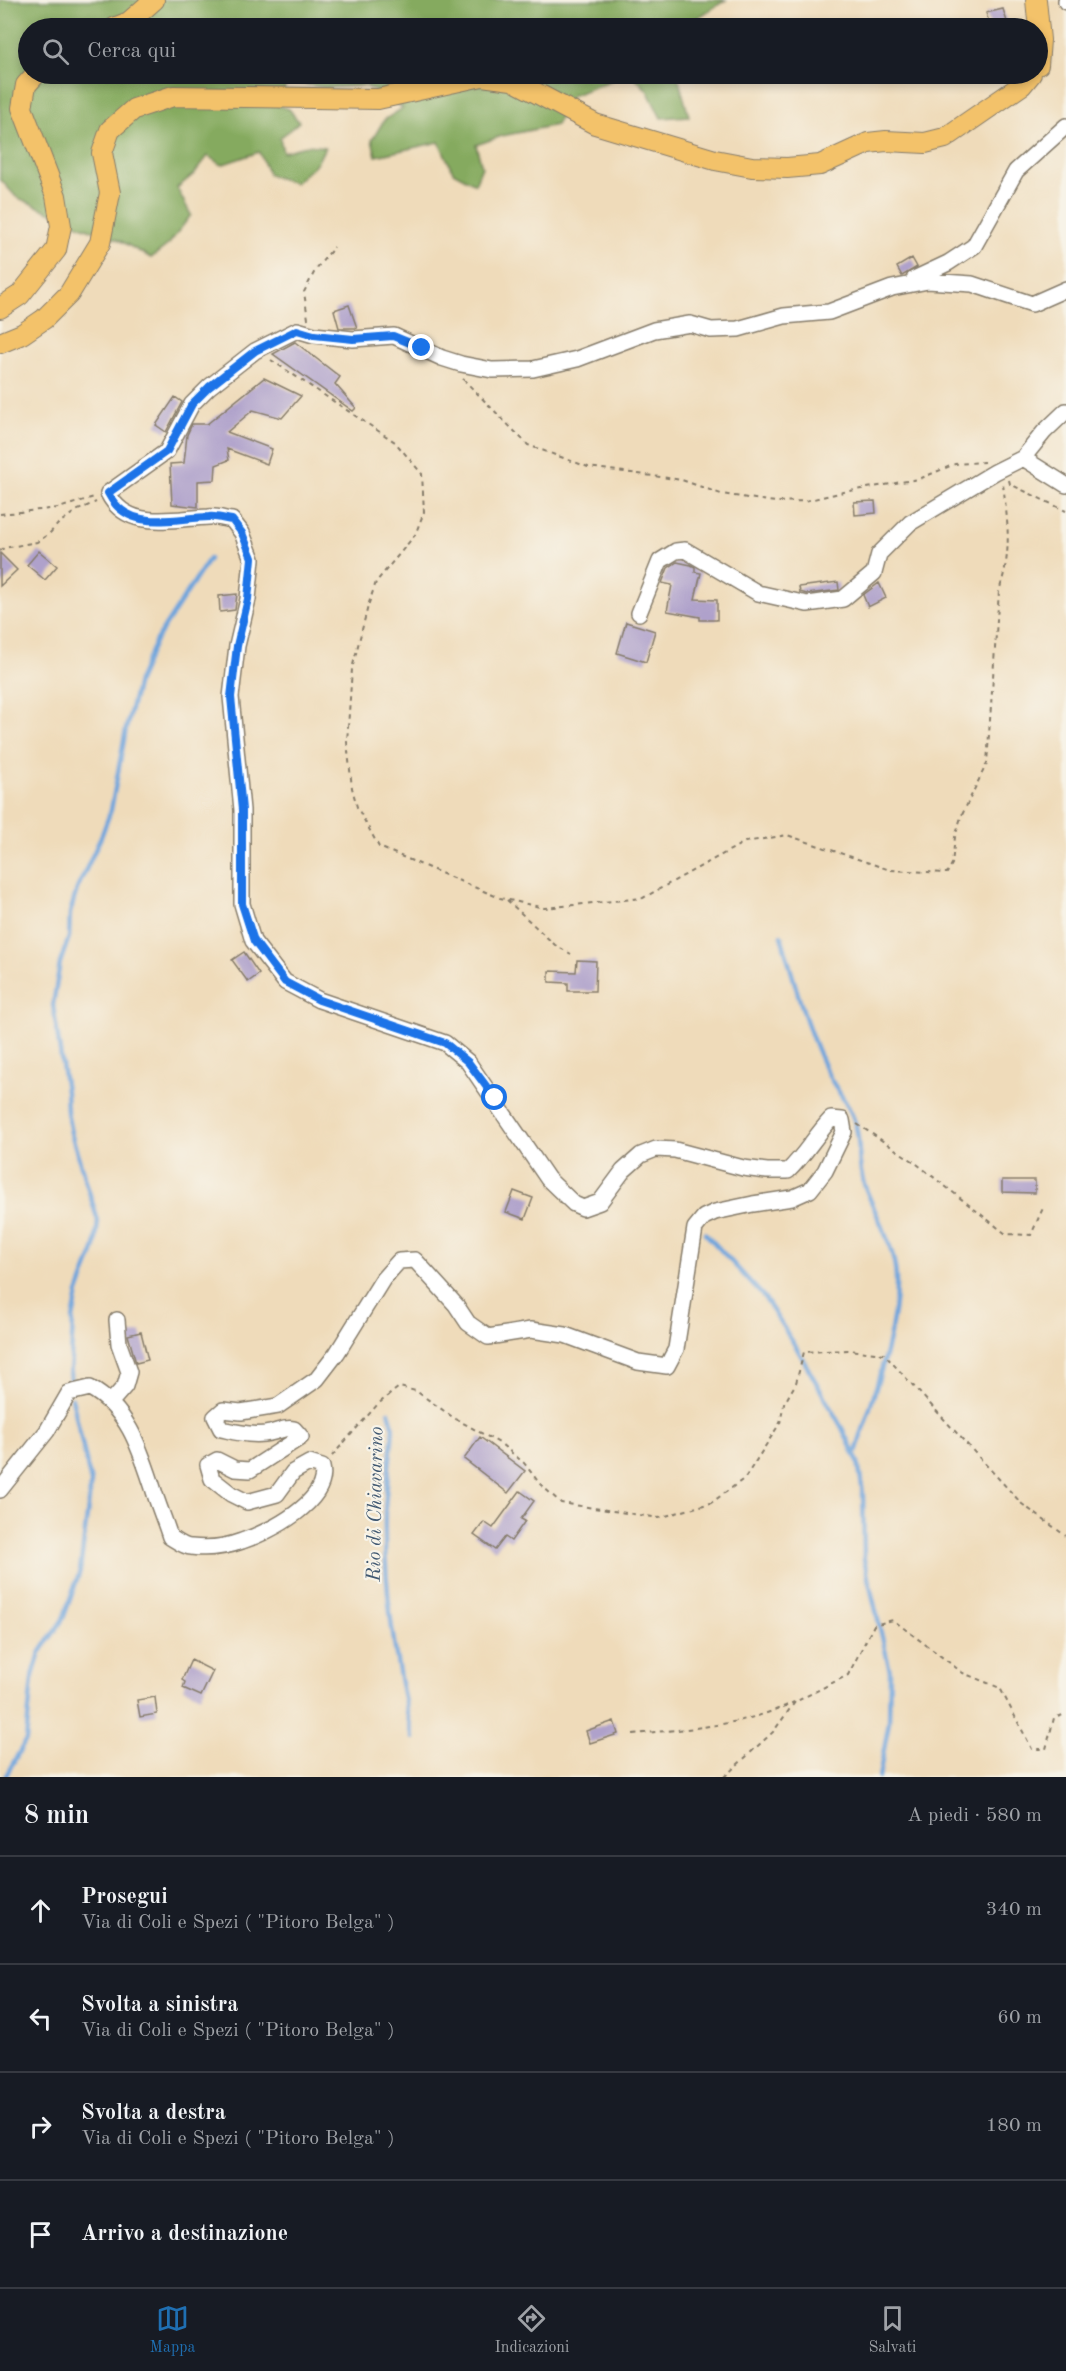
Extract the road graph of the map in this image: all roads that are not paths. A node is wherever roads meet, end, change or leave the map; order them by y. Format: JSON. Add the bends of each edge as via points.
{"nodes":[{"id":1,"x":154,"y":0,"type":"edge"},
{"id":2,"x":1036,"y":0,"type":"edge"},
{"id":3,"x":134,"y":18,"type":"edge"},
{"id":4,"x":1038,"y":18,"type":"edge"},
{"id":5,"x":27,"y":84,"type":"edge"},
{"id":6,"x":446,"y":84,"type":"edge"},
{"id":7,"x":520,"y":84,"type":"edge"},
{"id":8,"x":1023,"y":84,"type":"edge"},
{"id":9,"x":1066,"y":126,"type":"edge"},
{"id":10,"x":892,"y":288,"type":"junction"},
{"id":11,"x":1066,"y":289,"type":"edge"},
{"id":12,"x":0,"y":308,"type":"edge"},
{"id":13,"x":0,"y":343,"type":"edge"},
{"id":14,"x":1066,"y":411,"type":"edge"},
{"id":15,"x":1023,"y":458,"type":"junction"},
{"id":16,"x":1066,"y":485,"type":"edge"},
{"id":17,"x":639,"y":613,"type":"dead end"},
{"id":18,"x":117,"y":1320,"type":"dead end"},
{"id":19,"x":111,"y":1402,"type":"junction"},
{"id":20,"x":0,"y":1490,"type":"edge"}],
"edges":[{"from":1,"to":3,"type":"main road"},
{"from":2,"to":4,"type":"main road"},
{"from":5,"to":12,"type":"main road","via":[[22,108],[56,196],[61,226],[56,250],[20,295]]},
{"from":6,"to":13,"type":"main road","via":[[378,99],[173,96],[134,109],[110,130],[102,153],[110,193],[100,243],[69,294],[44,319]]},
{"from":7,"to":8,"type":"main road","via":[[595,124],[704,157],[752,167],[787,168],[820,165],[868,143],[925,143],[945,138]]},
{"from":9,"to":10,"type":"street","via":[[1016,171],[974,246],[928,274]]},
{"from":10,"to":11,"type":"street","via":[[928,281],[972,284],[1032,304]]},
{"from":10,"to":19,"type":"street","via":[[829,312],[784,316],[738,329],[711,330],[690,324],[654,330],[577,359],[533,369],[492,370],[442,358],[393,336],[353,339],[297,330],[232,368],[192,404],[167,451],[108,493],[120,511],[140,519],[166,521],[212,516],[232,520],[252,558],[231,697],[242,810],[242,904],[254,941],[285,982],[319,1000],[445,1043],[468,1062],[548,1179],[583,1208],[600,1202],[623,1171],[641,1155],[656,1149],[675,1150],[743,1168],[788,1171],[831,1119],[843,1120],[844,1132],[825,1171],[810,1190],[792,1198],[715,1212],[695,1228],[676,1349],[667,1365],[638,1362],[565,1335],[531,1330],[488,1337],[468,1323],[415,1260],[399,1261],[316,1379],[278,1406],[242,1412],[222,1410],[215,1417],[221,1429],[245,1434],[270,1433],[285,1427],[294,1429],[301,1437],[250,1470],[235,1469],[217,1460],[208,1465],[212,1479],[231,1494],[247,1502],[277,1494],[293,1472],[309,1463],[322,1467],[324,1474],[318,1493],[299,1511],[243,1541],[214,1548],[188,1547],[170,1537],[144,1456]]},
{"from":14,"to":15,"type":"street"},
{"from":15,"to":16,"type":"street"},
{"from":15,"to":17,"type":"street","via":[[910,523],[879,554],[874,573],[843,599],[807,604],[758,593],[685,550],[660,561]]},
{"from":18,"to":19,"type":"street","via":[[119,1344],[129,1372],[125,1386]]},
{"from":19,"to":20,"type":"street","via":[[90,1388],[74,1392]]}]}
